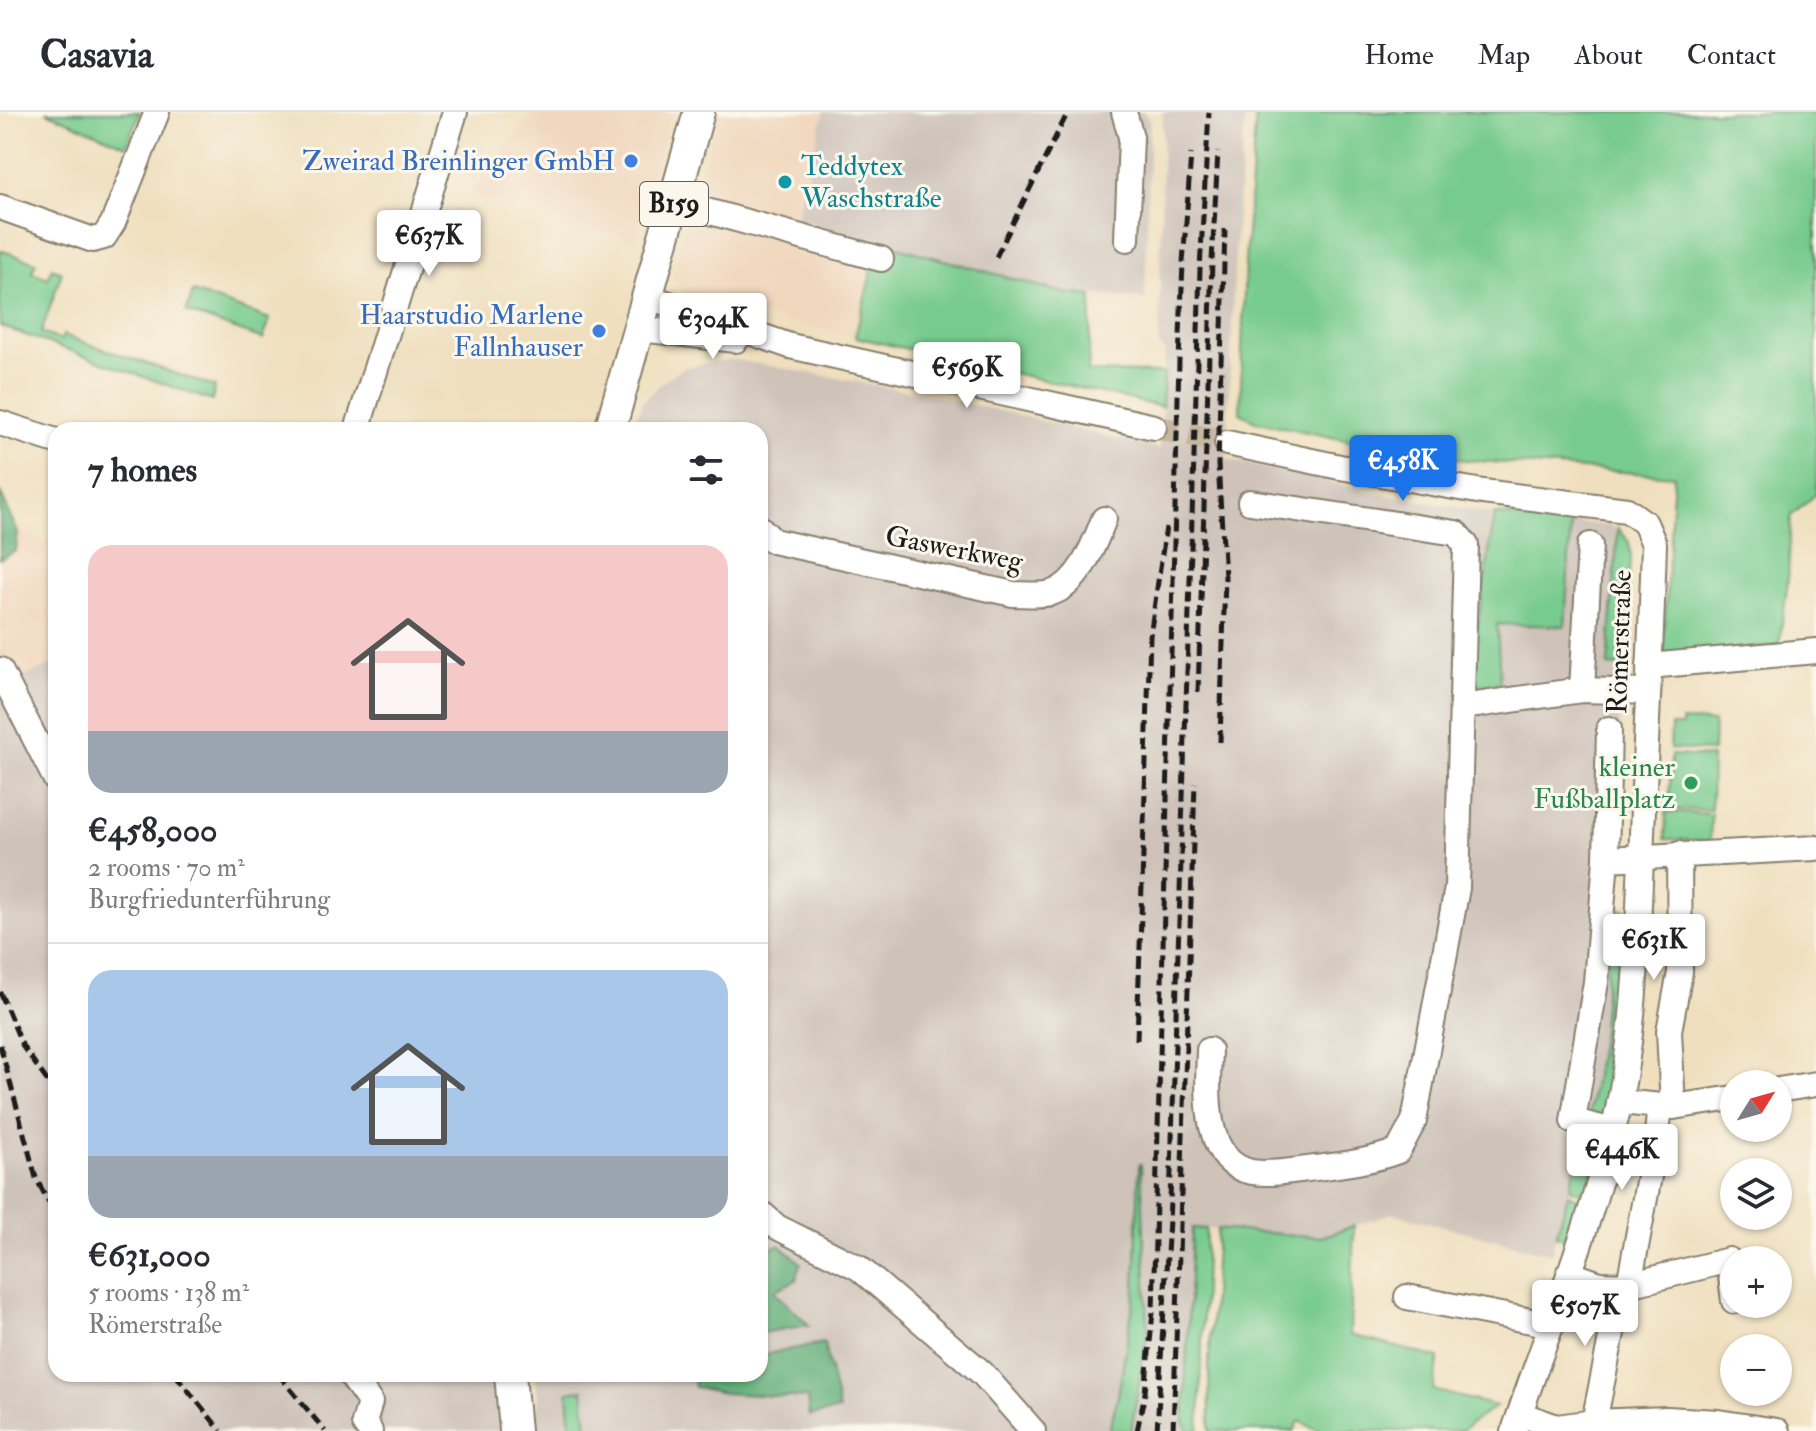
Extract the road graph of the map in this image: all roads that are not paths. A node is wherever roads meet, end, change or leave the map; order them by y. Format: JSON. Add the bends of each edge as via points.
{"nodes":[{"id":1,"x":157,"y":112,"type":"edge"},
{"id":2,"x":455,"y":112,"type":"edge"},
{"id":3,"x":699,"y":112,"type":"edge"},
{"id":4,"x":1124,"y":112,"type":"edge"},
{"id":5,"x":674,"y":202,"type":"junction"},
{"id":6,"x":0,"y":207,"type":"edge"},
{"id":7,"x":1127,"y":239,"type":"dead end"},
{"id":8,"x":881,"y":259,"type":"dead end"},
{"id":9,"x":649,"y":297,"type":"junction"},
{"id":10,"x":640,"y":329,"type":"junction"},
{"id":11,"x":790,"y":346,"type":"junction"},
{"id":12,"x":359,"y":422,"type":"edge"},
{"id":13,"x":612,"y":422,"type":"edge"},
{"id":14,"x":0,"y":423,"type":"edge"},
{"id":15,"x":1154,"y":427,"type":"tunnel mouth"},
{"id":16,"x":48,"y":438,"type":"edge"},
{"id":17,"x":1227,"y":443,"type":"tunnel mouth"},
{"id":18,"x":1250,"y":502,"type":"dead end"},
{"id":19,"x":1104,"y":519,"type":"dead end"},
{"id":20,"x":768,"y":536,"type":"edge"},
{"id":21,"x":1590,"y":545,"type":"dead end"},
{"id":22,"x":1816,"y":651,"type":"edge"},
{"id":23,"x":1649,"y":666,"type":"junction"},
{"id":24,"x":0,"y":670,"type":"edge"},
{"id":25,"x":1582,"y":690,"type":"junction"},
{"id":26,"x":1648,"y":692,"type":"junction"},
{"id":27,"x":1462,"y":707,"type":"junction"},
{"id":28,"x":1609,"y":729,"type":"dead end"},
{"id":29,"x":48,"y":764,"type":"edge"},
{"id":30,"x":1816,"y":848,"type":"edge"},
{"id":31,"x":1679,"y":854,"type":"junction"},
{"id":32,"x":1606,"y":859,"type":"junction"},
{"id":33,"x":1641,"y":859,"type":"junction"},
{"id":34,"x":1209,"y":1050,"type":"dead end"},
{"id":35,"x":1816,"y":1084,"type":"edge"},
{"id":36,"x":1792,"y":1088,"type":"edge"},
{"id":37,"x":1720,"y":1100,"type":"edge"},
{"id":38,"x":1619,"y":1102,"type":"junction"},
{"id":39,"x":1666,"y":1107,"type":"junction"},
{"id":40,"x":1613,"y":1131,"type":"junction"},
{"id":41,"x":768,"y":1219,"type":"edge"},
{"id":42,"x":1720,"y":1262,"type":"edge"},
{"id":43,"x":1571,"y":1274,"type":"junction"},
{"id":44,"x":1626,"y":1284,"type":"junction"},
{"id":45,"x":1407,"y":1297,"type":"dead end"},
{"id":46,"x":1552,"y":1325,"type":"junction"},
{"id":47,"x":356,"y":1382,"type":"edge"},
{"id":48,"x":511,"y":1382,"type":"edge"},
{"id":49,"x":1517,"y":1422,"type":"edge"},
{"id":50,"x":1594,"y":1422,"type":"junction"},
{"id":51,"x":370,"y":1431,"type":"edge"},
{"id":52,"x":515,"y":1431,"type":"edge"},
{"id":53,"x":1033,"y":1431,"type":"edge"},
{"id":54,"x":1777,"y":1431,"type":"edge"}],
"edges":[{"from":1,"to":6,"type":"street","via":[[104,237],[93,240]]},
{"from":2,"to":12,"type":"street"},
{"from":3,"to":5,"type":"main road","number":"B159"},
{"from":4,"to":7,"type":"street","via":[[1131,137]]},
{"from":5,"to":8,"type":"street"},
{"from":5,"to":9,"type":"main road","number":"B159"},
{"from":9,"to":10,"type":"main road","number":"B159"},
{"from":9,"to":11,"type":"street"},
{"from":10,"to":11,"type":"street"},
{"from":10,"to":13,"type":"main road","number":"B159"},
{"from":11,"to":15,"type":"street"},
{"from":14,"to":16,"type":"street"},
{"from":17,"to":23,"type":"street","name":"Römerstraße","via":[[1468,490],[1627,510],[1645,523],[1654,544]]},
{"from":18,"to":27,"type":"street","via":[[1456,533],[1466,545]]},
{"from":19,"to":20,"type":"street","name":"Gaswerkweg","via":[[1079,571],[1049,594],[1013,594]]},
{"from":21,"to":25,"type":"street"},
{"from":22,"to":23,"type":"street"},
{"from":23,"to":26,"type":"street","name":"Römerstraße"},
{"from":24,"to":29,"type":"street"},
{"from":25,"to":26,"type":"street"},
{"from":25,"to":27,"type":"street"},
{"from":26,"to":33,"type":"street","name":"Römerstraße"},
{"from":27,"to":34,"type":"street","via":[[1457,888],[1414,1121],[1398,1151],[1371,1161],[1273,1173],[1250,1172],[1230,1162],[1211,1125]]},
{"from":28,"to":32,"type":"street"},
{"from":30,"to":31,"type":"street"},
{"from":31,"to":33,"type":"street"},
{"from":31,"to":39,"type":"street","via":[[1680,972],[1669,1031]]},
{"from":32,"to":33,"type":"street"},
{"from":32,"to":40,"type":"street","via":[[1596,982],[1573,1121]]},
{"from":33,"to":38,"type":"street","name":"Römerstraße","via":[[1632,1013]]},
{"from":35,"to":36,"type":"street"},
{"from":37,"to":39,"type":"street"},
{"from":38,"to":39,"type":"street"},
{"from":38,"to":40,"type":"street","name":"Römerstraße"},
{"from":39,"to":44,"type":"street"},
{"from":40,"to":43,"type":"street","name":"Römerstraße"},
{"from":41,"to":53,"type":"street","via":[[859,1268],[982,1373]]},
{"from":42,"to":44,"type":"street"},
{"from":43,"to":44,"type":"street","via":[[1600,1284]]},
{"from":43,"to":46,"type":"street","name":"Römerstraße"},
{"from":44,"to":50,"type":"street"},
{"from":45,"to":46,"type":"street"},
{"from":46,"to":49,"type":"street","name":"Römerstraße"},
{"from":47,"to":51,"type":"street","via":[[370,1402],[364,1423]]},
{"from":48,"to":52,"type":"main road"},
{"from":49,"to":50,"type":"street","via":[[1557,1427]]},
{"from":50,"to":54,"type":"street","via":[[1667,1419]]}]}
